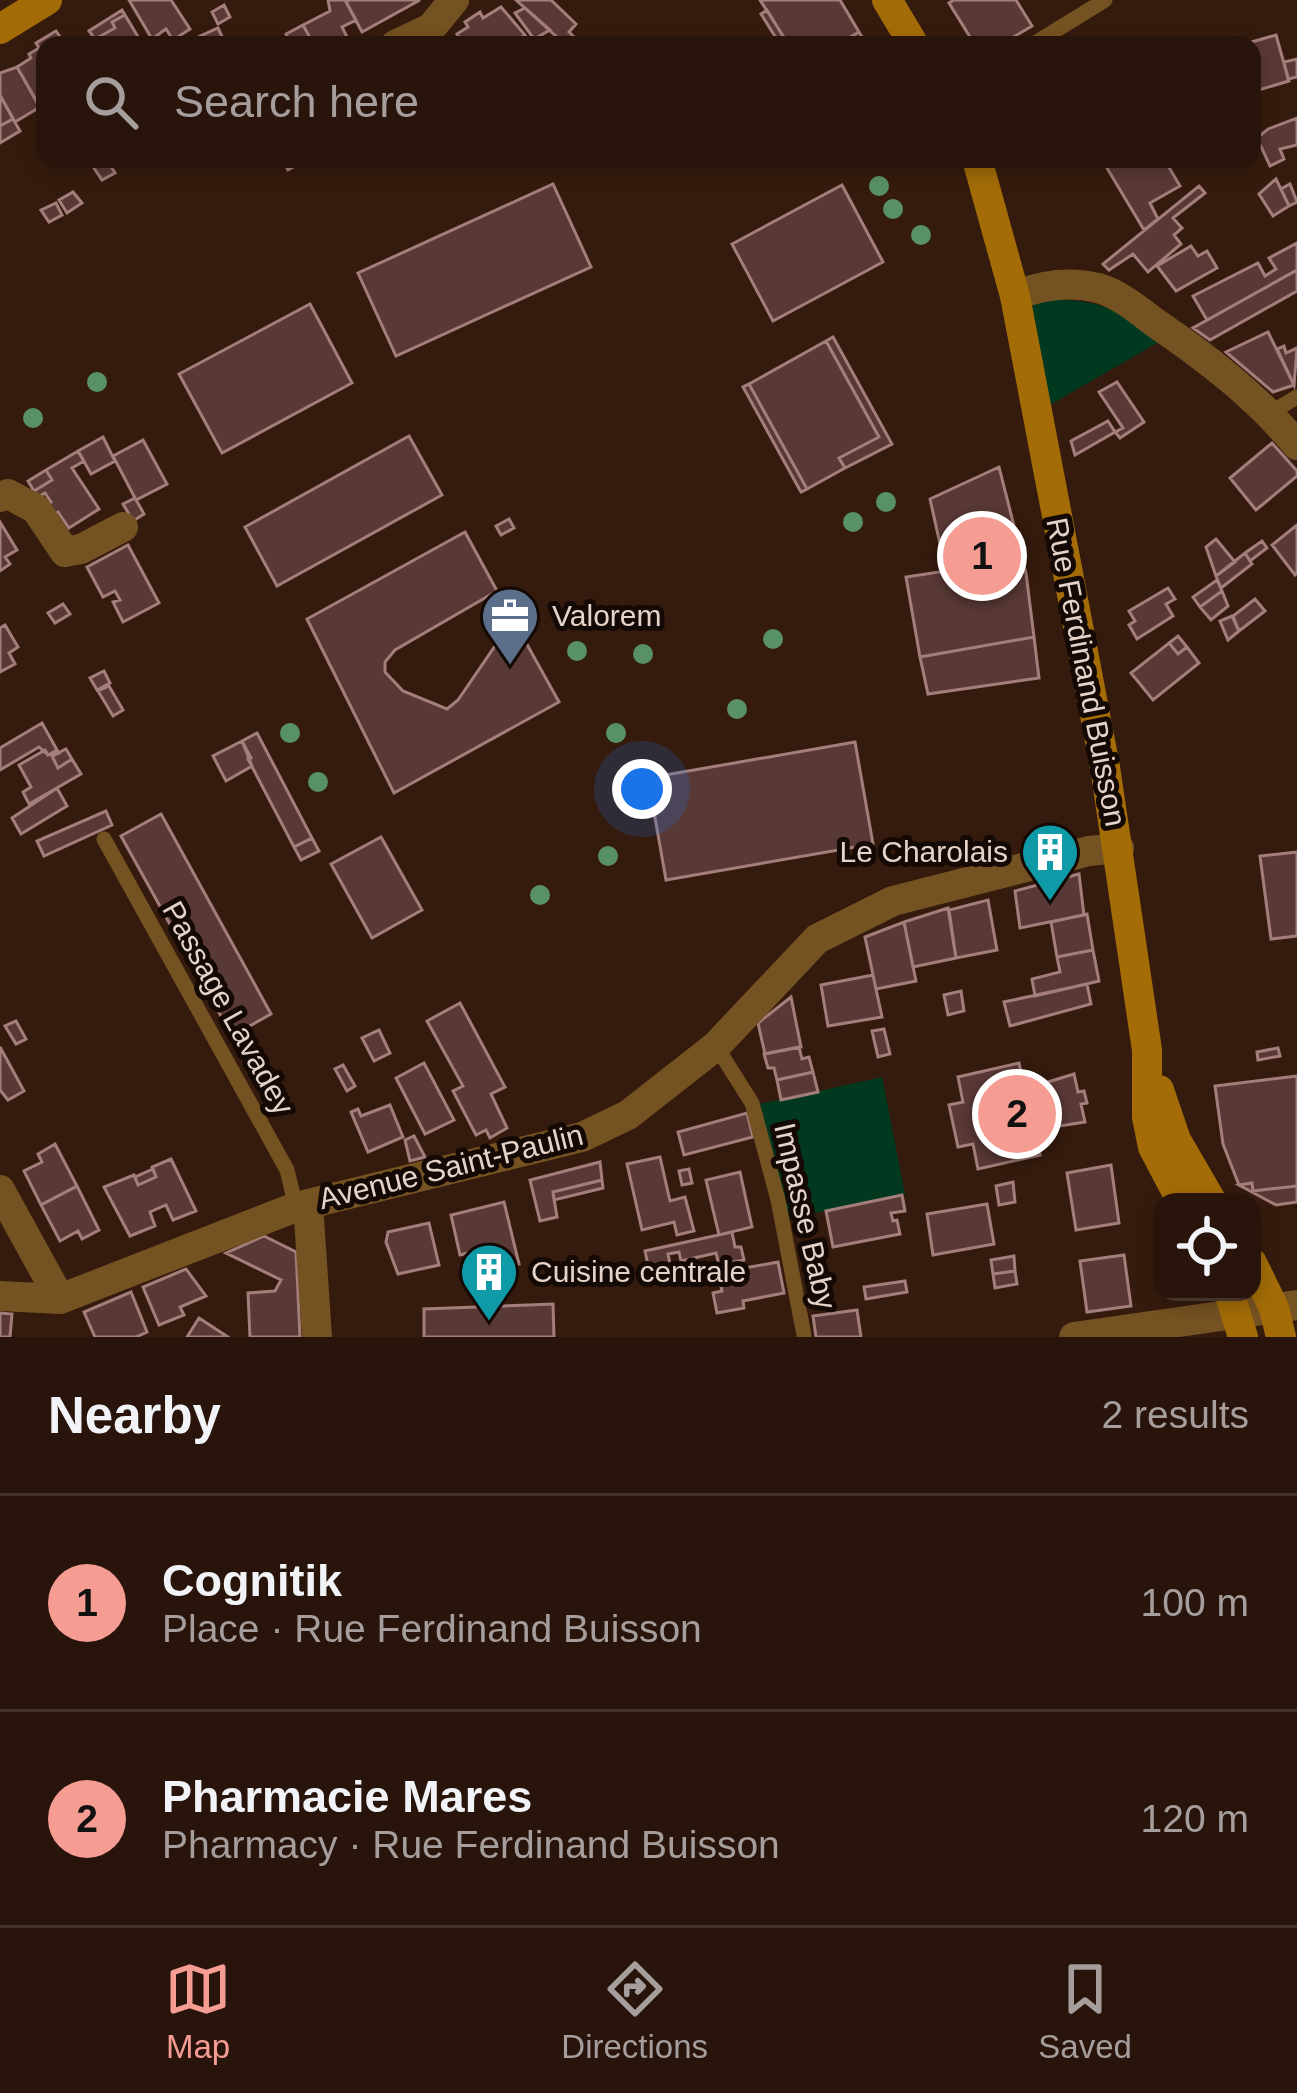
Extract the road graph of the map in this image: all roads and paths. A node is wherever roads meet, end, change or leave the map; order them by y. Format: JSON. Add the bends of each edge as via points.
{"nodes":[{"id":1,"x":47,"y":0,"type":"edge"},
{"id":2,"x":454,"y":0,"type":"edge"},
{"id":3,"x":886,"y":0,"type":"edge"},
{"id":4,"x":1105,"y":0,"type":"edge"},
{"id":5,"x":0,"y":28,"type":"edge"},
{"id":6,"x":414,"y":36,"type":"edge"},
{"id":7,"x":908,"y":36,"type":"edge"},
{"id":8,"x":1047,"y":36,"type":"edge"},
{"id":9,"x":979,"y":168,"type":"edge"},
{"id":10,"x":1015,"y":296,"type":"junction"},
{"id":11,"x":1283,"y":405,"type":"edge"},
{"id":12,"x":1297,"y":445,"type":"edge"},
{"id":13,"x":0,"y":496,"type":"edge"},
{"id":14,"x":123,"y":527,"type":"dead end"},
{"id":15,"x":104,"y":839,"type":"dead end"},
{"id":16,"x":1119,"y":848,"type":"junction"},
{"id":17,"x":716,"y":1046,"type":"junction"},
{"id":18,"x":1147,"y":1050,"type":"junction"},
{"id":19,"x":0,"y":1190,"type":"edge"},
{"id":20,"x":1177,"y":1193,"type":"edge"},
{"id":21,"x":1207,"y":1193,"type":"edge"},
{"id":22,"x":302,"y":1206,"type":"junction"},
{"id":23,"x":1261,"y":1278,"type":"edge"},
{"id":24,"x":0,"y":1296,"type":"edge"},
{"id":25,"x":60,"y":1299,"type":"junction"},
{"id":26,"x":1236,"y":1314,"type":"edge"},
{"id":27,"x":1284,"y":1316,"type":"edge"},
{"id":28,"x":804,"y":1335,"type":"edge"},
{"id":29,"x":317,"y":1337,"type":"edge"},
{"id":30,"x":1075,"y":1337,"type":"edge"}],
"edges":[{"from":1,"to":5,"type":"street"},
{"from":2,"to":6,"type":"street"},
{"from":3,"to":7,"type":"street"},
{"from":4,"to":8,"type":"lane"},
{"from":9,"to":10,"type":"street","name":"Rue Ferdinand Buisson"},
{"from":10,"to":11,"type":"street","via":[[1042,285],[1115,295]]},
{"from":10,"to":16,"type":"street","name":"Rue Ferdinand Buisson"},
{"from":11,"to":12,"type":"street"},
{"from":13,"to":14,"type":"street","via":[[28,502],[65,552]]},
{"from":15,"to":22,"type":"lane","name":"Passage Lavadey"},
{"from":16,"to":17,"type":"street","name":"Avenue Saint-Paulin","via":[[893,901],[817,939]]},
{"from":16,"to":18,"type":"street","name":"Rue Ferdinand Buisson"},
{"from":17,"to":22,"type":"street","name":"Avenue Saint-Paulin","via":[[628,1115],[583,1137]]},
{"from":17,"to":28,"type":"lane","name":"Impasse Baby","via":[[752,1103]]},
{"from":18,"to":20,"type":"street","name":"Rue Ferdinand Buisson","via":[[1147,1117]]},
{"from":18,"to":21,"type":"street","name":"Rue Ferdinand Buisson","via":[[1176,1140]]},
{"from":19,"to":25,"type":"street"},
{"from":22,"to":25,"type":"street","name":"Avenue Saint-Paulin"},
{"from":22,"to":29,"type":"street"},
{"from":23,"to":27,"type":"street"},
{"from":24,"to":25,"type":"street","name":"Avenue Saint-Paulin"},
{"from":26,"to":27,"type":"street"},
{"from":26,"to":30,"type":"street"}]}
